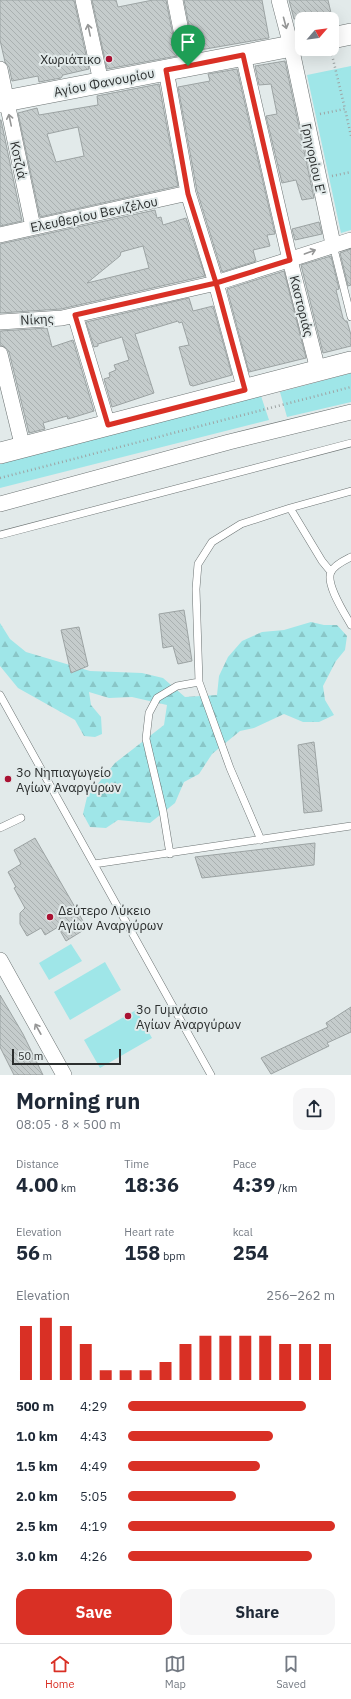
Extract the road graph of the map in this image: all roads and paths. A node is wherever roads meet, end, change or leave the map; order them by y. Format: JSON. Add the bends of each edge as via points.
{"nodes":[{"id":1,"x":83,"y":0,"type":"edge"},
{"id":2,"x":175,"y":0,"type":"edge"},
{"id":3,"x":280,"y":0,"type":"edge"},
{"id":4,"x":351,"y":34,"type":"edge"},
{"id":5,"x":339,"y":37,"type":"edge"},
{"id":6,"x":295,"y":40,"type":"edge"},
{"id":7,"x":295,"y":45,"type":"edge"},
{"id":8,"x":243,"y":55,"type":"junction"},
{"id":9,"x":298,"y":56,"type":"edge"},
{"id":10,"x":333,"y":56,"type":"edge"},
{"id":11,"x":188,"y":66,"type":"junction"},
{"id":12,"x":0,"y":69,"type":"edge"},
{"id":13,"x":166,"y":70,"type":"junction"},
{"id":14,"x":101,"y":82,"type":"junction"},
{"id":15,"x":3,"y":101,"type":"edge"},
{"id":16,"x":345,"y":109,"type":"junction"},
{"id":17,"x":306,"y":117,"type":"junction"},
{"id":18,"x":351,"y":136,"type":"edge"},
{"id":19,"x":188,"y":194,"type":"junction"},
{"id":20,"x":34,"y":227,"type":"junction"},
{"id":21,"x":0,"y":235,"type":"edge"},
{"id":22,"x":351,"y":240,"type":"edge"},
{"id":23,"x":333,"y":244,"type":"junction"},
{"id":24,"x":290,"y":260,"type":"junction"},
{"id":25,"x":216,"y":283,"type":"junction"},
{"id":26,"x":75,"y":315,"type":"junction"},
{"id":27,"x":351,"y":318,"type":"edge"},
{"id":28,"x":0,"y":322,"type":"edge"},
{"id":29,"x":0,"y":354,"type":"edge"},
{"id":30,"x":351,"y":362,"type":"edge"},
{"id":31,"x":318,"y":370,"type":"junction"},
{"id":32,"x":351,"y":387,"type":"edge"},
{"id":33,"x":245,"y":390,"type":"junction"},
{"id":34,"x":6,"y":400,"type":"edge"},
{"id":35,"x":351,"y":412,"type":"edge"},
{"id":36,"x":108,"y":425,"type":"junction"},
{"id":37,"x":351,"y":443,"type":"edge"},
{"id":38,"x":23,"y":448,"type":"junction"},
{"id":39,"x":0,"y":453,"type":"edge"},
{"id":40,"x":0,"y":478,"type":"edge"},
{"id":41,"x":351,"y":491,"type":"edge"},
{"id":42,"x":0,"y":504,"type":"edge"},
{"id":43,"x":290,"y":508,"type":"junction"},
{"id":44,"x":0,"y":535,"type":"edge"},
{"id":45,"x":351,"y":557,"type":"edge"},
{"id":46,"x":331,"y":572,"type":"junction"},
{"id":47,"x":351,"y":625,"type":"edge"},
{"id":48,"x":199,"y":682,"type":"junction"},
{"id":49,"x":0,"y":695,"type":"edge"},
{"id":50,"x":21,"y":818,"type":"dead end"},
{"id":51,"x":351,"y":826,"type":"edge"},
{"id":52,"x":0,"y":828,"type":"edge"},
{"id":53,"x":261,"y":840,"type":"junction"},
{"id":54,"x":170,"y":854,"type":"junction"},
{"id":55,"x":94,"y":864,"type":"junction"},
{"id":56,"x":0,"y":960,"type":"edge"},
{"id":57,"x":64,"y":1075,"type":"edge"},
{"id":58,"x":211,"y":1075,"type":"edge"}],
"edges":[{"from":14,"to":1,"type":"street","one_way":true},
{"from":2,"to":11,"type":"street"},
{"from":3,"to":6,"type":"street","name":"Γρηγορίου Ε'","one_way":true},
{"from":4,"to":5,"type":"street"},
{"from":7,"to":8,"type":"street","name":"Αγίου Φανουρίου"},
{"from":8,"to":11,"type":"street","name":"Αγίου Φανουρίου"},
{"from":8,"to":24,"type":"street","name":"Καστοριάς"},
{"from":9,"to":17,"type":"street","name":"Γρηγορίου Ε'"},
{"from":10,"to":16,"type":"path"},
{"from":11,"to":13,"type":"street","name":"Αγίου Φανουρίου"},
{"from":12,"to":15,"type":"street","name":"Κοτζιά"},
{"from":13,"to":14,"type":"street","name":"Αγίου Φανουρίου"},
{"from":13,"to":19,"type":"street"},
{"from":14,"to":15,"type":"street","name":"Αγίου Φανουρίου"},
{"from":20,"to":15,"type":"street","name":"Κοτζιά","one_way":true},
{"from":16,"to":17,"type":"path"},
{"from":16,"to":18,"type":"path"},
{"from":17,"to":23,"type":"street","name":"Γρηγορίου Ε'"},
{"from":19,"to":20,"type":"street","name":"Ελευθερίου Βενιζέλου"},
{"from":19,"to":25,"type":"street"},
{"from":20,"to":21,"type":"street","name":"Ελευθερίου Βενιζέλου"},
{"from":22,"to":23,"type":"street","name":"Νίκης"},
{"from":24,"to":23,"type":"street","name":"Νίκης","one_way":true},
{"from":23,"to":27,"type":"lane","name":"Γρηγορίου Ε'"},
{"from":24,"to":25,"type":"street","name":"Νίκης"},
{"from":24,"to":31,"type":"street","name":"Καστοριάς"},
{"from":25,"to":26,"type":"street","name":"Νίκης"},
{"from":25,"to":33,"type":"street"},
{"from":26,"to":28,"type":"street","name":"Νίκης"},
{"from":26,"to":36,"type":"street"},
{"from":29,"to":34,"type":"street"},
{"from":30,"to":31,"type":"street"},
{"from":31,"to":33,"type":"street"},
{"from":32,"to":40,"type":"path"},
{"from":33,"to":36,"type":"street"},
{"from":34,"to":38,"type":"street"},
{"from":35,"to":42,"type":"street"},
{"from":36,"to":38,"type":"street"},
{"from":37,"to":44,"type":"lane"},
{"from":38,"to":39,"type":"street"},
{"from":41,"to":43,"type":"lane"},
{"from":43,"to":46,"type":"lane"},
{"from":43,"to":48,"type":"lane","via":[[241,524],[212,542],[198,564],[196,590]]},
{"from":45,"to":46,"type":"lane"},
{"from":46,"to":47,"type":"lane","via":[[330,582]]},
{"from":48,"to":53,"type":"lane","via":[[230,768]]},
{"from":48,"to":54,"type":"lane","via":[[177,686],[156,698],[149,713],[146,739]]},
{"from":49,"to":55,"type":"lane"},
{"from":50,"to":52,"type":"lane"},
{"from":51,"to":53,"type":"lane"},
{"from":53,"to":54,"type":"lane"},
{"from":54,"to":55,"type":"lane"},
{"from":55,"to":58,"type":"lane"},
{"from":57,"to":56,"type":"street","one_way":true}]}
